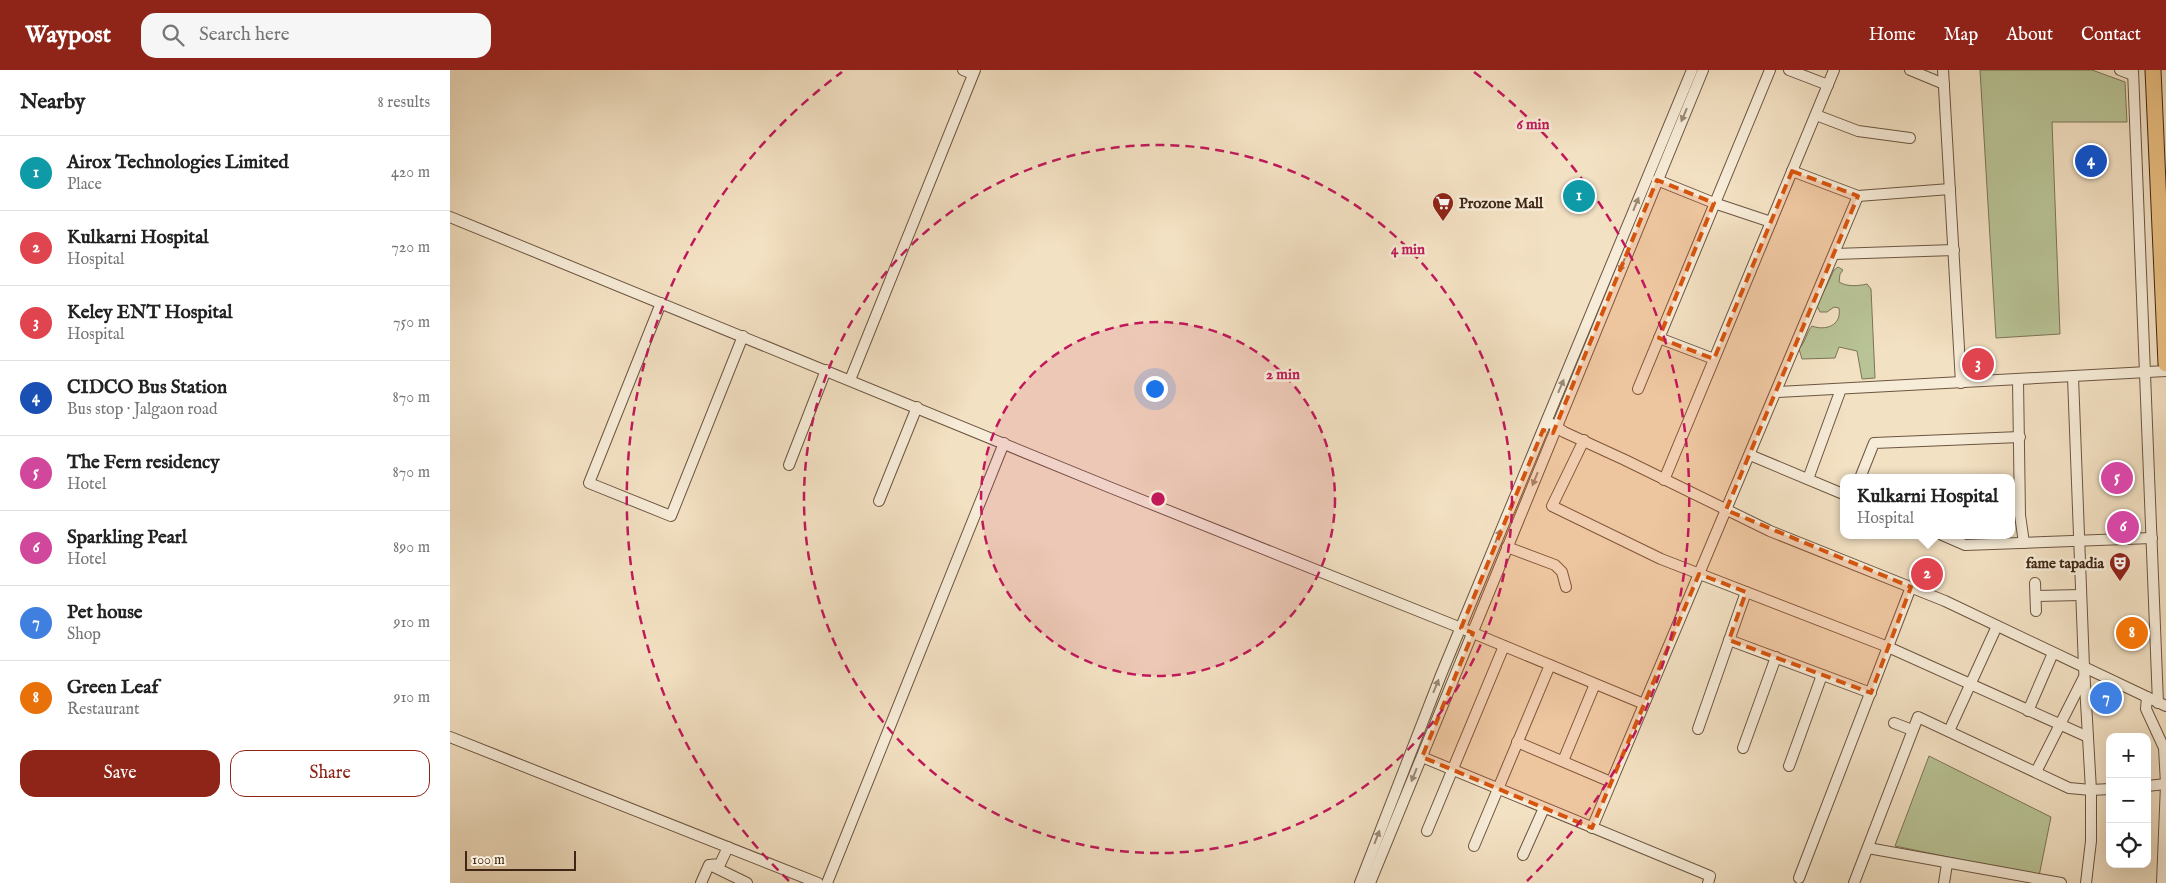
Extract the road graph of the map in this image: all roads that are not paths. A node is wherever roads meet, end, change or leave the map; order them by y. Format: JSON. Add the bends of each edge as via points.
{"nodes":[{"id":1,"x":963,"y":70,"type":"edge"},
{"id":2,"x":1692,"y":70,"type":"edge"},
{"id":3,"x":1703,"y":70,"type":"edge"},
{"id":4,"x":1789,"y":70,"type":"edge"},
{"id":5,"x":1834,"y":70,"type":"edge"},
{"id":6,"x":1910,"y":70,"type":"edge"},
{"id":7,"x":1944,"y":70,"type":"edge"},
{"id":8,"x":2120,"y":70,"type":"edge"},
{"id":9,"x":2153,"y":70,"type":"edge"},
{"id":10,"x":2163,"y":70,"type":"edge"},
{"id":11,"x":1768,"y":71,"type":"edge"},
{"id":12,"x":974,"y":72,"type":"edge"},
{"id":13,"x":2133,"y":72,"type":"edge"},
{"id":14,"x":1944,"y":84,"type":"junction"},
{"id":15,"x":1828,"y":85,"type":"junction"},
{"id":16,"x":1816,"y":114,"type":"junction"},
{"id":17,"x":2166,"y":133,"type":"edge"},
{"id":18,"x":1910,"y":138,"type":"dead end"},
{"id":19,"x":1792,"y":171,"type":"junction"},
{"id":20,"x":1657,"y":180,"type":"junction"},
{"id":21,"x":1950,"y":189,"type":"junction"},
{"id":22,"x":1858,"y":196,"type":"junction"},
{"id":23,"x":1714,"y":204,"type":"junction"},
{"id":24,"x":450,"y":217,"type":"edge"},
{"id":25,"x":1771,"y":222,"type":"junction"},
{"id":26,"x":1954,"y":250,"type":"junction"},
{"id":27,"x":1835,"y":254,"type":"junction"},
{"id":28,"x":661,"y":303,"type":"junction"},
{"id":29,"x":743,"y":336,"type":"junction"},
{"id":30,"x":1659,"y":338,"type":"junction"},
{"id":31,"x":1714,"y":359,"type":"junction"},
{"id":32,"x":2166,"y":364,"type":"edge"},
{"id":33,"x":826,"y":370,"type":"junction"},
{"id":34,"x":2166,"y":371,"type":"edge"},
{"id":35,"x":2145,"y":373,"type":"junction"},
{"id":36,"x":2073,"y":377,"type":"junction"},
{"id":37,"x":850,"y":380,"type":"junction"},
{"id":38,"x":2018,"y":380,"type":"junction"},
{"id":39,"x":1961,"y":383,"type":"junction"},
{"id":40,"x":1638,"y":389,"type":"dead end"},
{"id":41,"x":1841,"y":389,"type":"junction"},
{"id":42,"x":1777,"y":392,"type":"junction"},
{"id":43,"x":917,"y":408,"type":"junction"},
{"id":44,"x":1553,"y":429,"type":"junction"},
{"id":45,"x":2020,"y":437,"type":"junction"},
{"id":46,"x":1584,"y":440,"type":"junction"},
{"id":47,"x":1004,"y":443,"type":"junction"},
{"id":48,"x":1750,"y":455,"type":"junction"},
{"id":49,"x":789,"y":465,"type":"dead end"},
{"id":50,"x":1862,"y":474,"type":"edge"},
{"id":51,"x":1808,"y":479,"type":"junction"},
{"id":52,"x":1664,"y":480,"type":"junction"},
{"id":53,"x":1840,"y":493,"type":"edge"},
{"id":54,"x":879,"y":501,"type":"dead end"},
{"id":55,"x":1726,"y":510,"type":"junction"},
{"id":56,"x":2152,"y":538,"type":"junction"},
{"id":57,"x":1951,"y":539,"type":"edge"},
{"id":58,"x":2078,"y":541,"type":"junction"},
{"id":59,"x":2024,"y":543,"type":"junction"},
{"id":60,"x":1507,"y":547,"type":"junction"},
{"id":61,"x":1699,"y":574,"type":"junction"},
{"id":62,"x":2035,"y":582,"type":"dead end"},
{"id":63,"x":1566,"y":587,"type":"dead end"},
{"id":64,"x":1911,"y":588,"type":"junction"},
{"id":65,"x":1746,"y":592,"type":"junction"},
{"id":66,"x":2081,"y":595,"type":"junction"},
{"id":67,"x":2036,"y":596,"type":"junction"},
{"id":68,"x":2036,"y":610,"type":"dead end"},
{"id":69,"x":1997,"y":626,"type":"junction"},
{"id":70,"x":1461,"y":628,"type":"junction"},
{"id":71,"x":1473,"y":633,"type":"junction"},
{"id":72,"x":1730,"y":640,"type":"junction"},
{"id":73,"x":1504,"y":646,"type":"junction"},
{"id":74,"x":1888,"y":647,"type":"junction"},
{"id":75,"x":2053,"y":653,"type":"junction"},
{"id":76,"x":1776,"y":657,"type":"junction"},
{"id":77,"x":1550,"y":665,"type":"junction"},
{"id":78,"x":2084,"y":671,"type":"junction"},
{"id":79,"x":1822,"y":675,"type":"junction"},
{"id":80,"x":1595,"y":684,"type":"junction"},
{"id":81,"x":1970,"y":685,"type":"junction"},
{"id":82,"x":1870,"y":693,"type":"junction"},
{"id":83,"x":2147,"y":697,"type":"junction"},
{"id":84,"x":1644,"y":704,"type":"junction"},
{"id":85,"x":2162,"y":704,"type":"edge"},
{"id":86,"x":2028,"y":711,"type":"junction"},
{"id":87,"x":1894,"y":723,"type":"dead end"},
{"id":88,"x":2059,"y":725,"type":"junction"},
{"id":89,"x":1698,"y":729,"type":"dead end"},
{"id":90,"x":1912,"y":730,"type":"junction"},
{"id":91,"x":1949,"y":732,"type":"junction"},
{"id":92,"x":450,"y":737,"type":"edge"},
{"id":93,"x":2088,"y":737,"type":"junction"},
{"id":94,"x":1517,"y":742,"type":"junction"},
{"id":95,"x":1743,"y":748,"type":"dead end"},
{"id":96,"x":1422,"y":756,"type":"junction"},
{"id":97,"x":1563,"y":761,"type":"junction"},
{"id":98,"x":1789,"y":766,"type":"dead end"},
{"id":99,"x":1452,"y":769,"type":"junction"},
{"id":100,"x":2036,"y":772,"type":"junction"},
{"id":101,"x":1611,"y":782,"type":"junction"},
{"id":102,"x":2166,"y":784,"type":"edge"},
{"id":103,"x":2151,"y":786,"type":"edge"},
{"id":104,"x":1498,"y":788,"type":"junction"},
{"id":105,"x":2106,"y":789,"type":"edge"},
{"id":106,"x":2091,"y":790,"type":"junction"},
{"id":107,"x":1544,"y":808,"type":"junction"},
{"id":108,"x":1592,"y":828,"type":"junction"},
{"id":109,"x":1427,"y":831,"type":"dead end"},
{"id":110,"x":1474,"y":846,"type":"dead end"},
{"id":111,"x":728,"y":847,"type":"junction"},
{"id":112,"x":1868,"y":848,"type":"junction"},
{"id":113,"x":1523,"y":855,"type":"dead end"},
{"id":114,"x":1947,"y":864,"type":"junction"},
{"id":115,"x":709,"y":865,"type":"junction"},
{"id":116,"x":1799,"y":878,"type":"dead end"},
{"id":117,"x":2001,"y":878,"type":"edge"},
{"id":118,"x":812,"y":882,"type":"edge"},
{"id":119,"x":701,"y":883,"type":"edge"},
{"id":120,"x":747,"y":883,"type":"edge"},
{"id":121,"x":827,"y":883,"type":"edge"},
{"id":122,"x":1360,"y":883,"type":"edge"},
{"id":123,"x":1370,"y":883,"type":"edge"},
{"id":124,"x":1708,"y":883,"type":"edge"},
{"id":125,"x":1854,"y":883,"type":"edge"},
{"id":126,"x":1944,"y":883,"type":"edge"},
{"id":127,"x":2061,"y":883,"type":"edge"},
{"id":128,"x":2086,"y":883,"type":"edge"},
{"id":129,"x":2162,"y":883,"type":"edge"}],
"edges":[{"from":1,"to":12,"type":"street"},
{"from":44,"to":2,"type":"street","one_way":true},
{"from":3,"to":20,"type":"street","one_way":true},
{"from":4,"to":15,"type":"street"},
{"from":5,"to":15,"type":"street"},
{"from":6,"to":14,"type":"street"},
{"from":7,"to":14,"type":"street"},
{"from":8,"to":13,"type":"street"},
{"from":9,"to":32,"type":"highway"},
{"from":10,"to":17,"type":"highway"},
{"from":11,"to":23,"type":"street"},
{"from":12,"to":37,"type":"street"},
{"from":13,"to":35,"type":"street"},
{"from":14,"to":21,"type":"street"},
{"from":15,"to":16,"type":"street"},
{"from":16,"to":18,"type":"street","via":[[1858,131]]},
{"from":16,"to":19,"type":"street"},
{"from":19,"to":22,"type":"street"},
{"from":19,"to":25,"type":"street"},
{"from":20,"to":23,"type":"street"},
{"from":20,"to":44,"type":"street","one_way":true},
{"from":21,"to":22,"type":"street"},
{"from":21,"to":26,"type":"street"},
{"from":22,"to":27,"type":"street"},
{"from":23,"to":25,"type":"street"},
{"from":23,"to":30,"type":"street"},
{"from":24,"to":28,"type":"street"},
{"from":25,"to":31,"type":"street"},
{"from":26,"to":27,"type":"street"},
{"from":26,"to":39,"type":"street"},
{"from":27,"to":42,"type":"street"},
{"from":28,"to":29,"type":"street"},
{"from":28,"to":29,"type":"street","via":[[589,484],[671,516]]},
{"from":29,"to":33,"type":"street"},
{"from":30,"to":31,"type":"street"},
{"from":30,"to":40,"type":"street"},
{"from":31,"to":52,"type":"street"},
{"from":33,"to":37,"type":"street"},
{"from":33,"to":49,"type":"street"},
{"from":34,"to":35,"type":"street"},
{"from":35,"to":36,"type":"street"},
{"from":35,"to":56,"type":"street"},
{"from":36,"to":38,"type":"street"},
{"from":36,"to":58,"type":"street"},
{"from":37,"to":43,"type":"street"},
{"from":38,"to":39,"type":"street"},
{"from":38,"to":45,"type":"street"},
{"from":39,"to":41,"type":"street"},
{"from":41,"to":42,"type":"street"},
{"from":41,"to":51,"type":"street"},
{"from":42,"to":48,"type":"street"},
{"from":43,"to":47,"type":"street"},
{"from":43,"to":54,"type":"street"},
{"from":44,"to":46,"type":"street"},
{"from":44,"to":60,"type":"street","one_way":true},
{"from":70,"to":44,"type":"street","one_way":true},
{"from":45,"to":50,"type":"street","via":[[1874,443]]},
{"from":45,"to":59,"type":"street","via":[[2020,515]]},
{"from":46,"to":52,"type":"street"},
{"from":46,"to":61,"type":"street","via":[[1552,506],[1661,560]]},
{"from":47,"to":70,"type":"street"},
{"from":47,"to":121,"type":"street"},
{"from":48,"to":51,"type":"street"},
{"from":48,"to":55,"type":"street"},
{"from":51,"to":53,"type":"street"},
{"from":52,"to":55,"type":"street"},
{"from":55,"to":61,"type":"street"},
{"from":55,"to":64,"type":"street"},
{"from":56,"to":58,"type":"street"},
{"from":56,"to":85,"type":"street"},
{"from":57,"to":59,"type":"street","via":[[1965,545]]},
{"from":58,"to":59,"type":"street"},
{"from":58,"to":66,"type":"street"},
{"from":60,"to":63,"type":"street","via":[[1555,565],[1562,572]]},
{"from":60,"to":71,"type":"street"},
{"from":61,"to":65,"type":"street"},
{"from":61,"to":84,"type":"street"},
{"from":62,"to":67,"type":"street"},
{"from":64,"to":69,"type":"street"},
{"from":64,"to":74,"type":"street"},
{"from":65,"to":72,"type":"street"},
{"from":65,"to":74,"type":"street"},
{"from":66,"to":67,"type":"street"},
{"from":66,"to":78,"type":"street"},
{"from":67,"to":68,"type":"street"},
{"from":69,"to":75,"type":"street"},
{"from":69,"to":81,"type":"street"},
{"from":70,"to":71,"type":"street"},
{"from":122,"to":70,"type":"street","one_way":true},
{"from":71,"to":73,"type":"street"},
{"from":71,"to":96,"type":"street"},
{"from":72,"to":76,"type":"street"},
{"from":72,"to":89,"type":"street"},
{"from":73,"to":77,"type":"street"},
{"from":73,"to":99,"type":"street"},
{"from":74,"to":81,"type":"street"},
{"from":74,"to":82,"type":"street"},
{"from":75,"to":78,"type":"street"},
{"from":75,"to":86,"type":"street"},
{"from":76,"to":79,"type":"street"},
{"from":76,"to":95,"type":"street"},
{"from":77,"to":80,"type":"street"},
{"from":77,"to":94,"type":"street"},
{"from":78,"to":83,"type":"street"},
{"from":78,"to":88,"type":"street"},
{"from":78,"to":93,"type":"street"},
{"from":79,"to":82,"type":"street"},
{"from":79,"to":98,"type":"street"},
{"from":80,"to":84,"type":"street"},
{"from":80,"to":97,"type":"street"},
{"from":81,"to":86,"type":"street"},
{"from":81,"to":91,"type":"street"},
{"from":82,"to":116,"type":"street"},
{"from":83,"to":85,"type":"street"},
{"from":83,"to":102,"type":"street","via":[[2146,709],[2164,748]]},
{"from":84,"to":101,"type":"street"},
{"from":86,"to":88,"type":"street"},
{"from":87,"to":90,"type":"street"},
{"from":88,"to":93,"type":"street"},
{"from":88,"to":100,"type":"street"},
{"from":90,"to":91,"type":"street","via":[[1918,717]]},
{"from":90,"to":112,"type":"street"},
{"from":91,"to":100,"type":"street"},
{"from":92,"to":111,"type":"street"},
{"from":93,"to":106,"type":"street"},
{"from":94,"to":97,"type":"street"},
{"from":94,"to":104,"type":"street"},
{"from":96,"to":99,"type":"street"},
{"from":96,"to":123,"type":"street","one_way":true},
{"from":97,"to":101,"type":"street"},
{"from":99,"to":104,"type":"street"},
{"from":99,"to":109,"type":"street"},
{"from":100,"to":106,"type":"street","via":[[2069,788]]},
{"from":101,"to":108,"type":"street"},
{"from":102,"to":103,"type":"street"},
{"from":102,"to":129,"type":"street"},
{"from":104,"to":107,"type":"street"},
{"from":104,"to":110,"type":"street"},
{"from":105,"to":106,"type":"street"},
{"from":106,"to":128,"type":"street","via":[[2091,841]]},
{"from":107,"to":108,"type":"street"},
{"from":107,"to":113,"type":"street"},
{"from":108,"to":124,"type":"street","via":[[1710,876]]},
{"from":111,"to":115,"type":"street","via":[[720,864]]},
{"from":111,"to":118,"type":"street"},
{"from":112,"to":114,"type":"street"},
{"from":112,"to":125,"type":"street"},
{"from":114,"to":117,"type":"street"},
{"from":114,"to":126,"type":"street"},
{"from":115,"to":119,"type":"street"},
{"from":115,"to":120,"type":"street"},
{"from":117,"to":127,"type":"street"}]}
